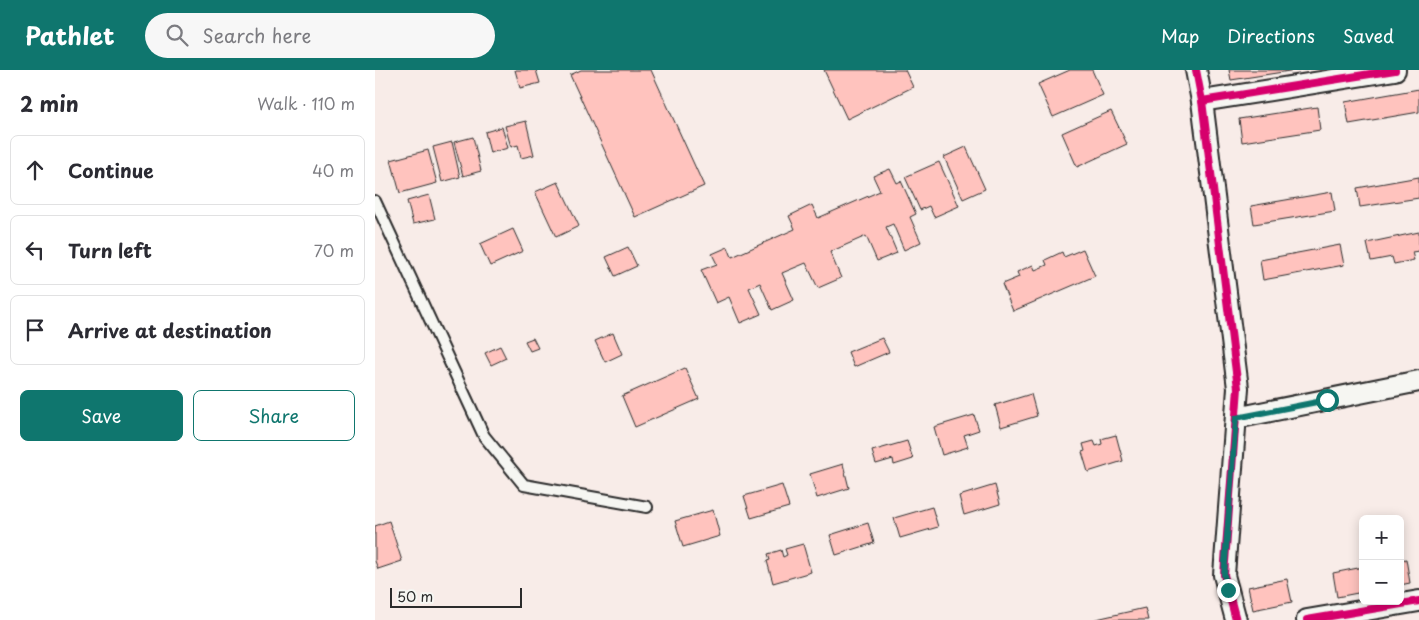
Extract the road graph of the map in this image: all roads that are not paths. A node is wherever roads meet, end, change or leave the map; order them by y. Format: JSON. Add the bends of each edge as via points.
{"nodes":[{"id":1,"x":1196,"y":70,"type":"edge"},
{"id":2,"x":1395,"y":70,"type":"edge"},
{"id":3,"x":1202,"y":101,"type":"junction"},
{"id":4,"x":375,"y":201,"type":"edge"},
{"id":5,"x":1419,"y":381,"type":"edge"},
{"id":6,"x":1236,"y":418,"type":"junction"},
{"id":7,"x":647,"y":507,"type":"dead end"},
{"id":8,"x":1419,"y":601,"type":"edge"},
{"id":9,"x":1236,"y":620,"type":"edge"},
{"id":10,"x":1307,"y":620,"type":"edge"}],
"edges":[{"from":1,"to":3,"type":"street"},
{"from":2,"to":3,"type":"street"},
{"from":3,"to":6,"type":"street","via":[[1238,388]]},
{"from":4,"to":7,"type":"lane","via":[[484,436],[524,485]]},
{"from":5,"to":6,"type":"street"},
{"from":6,"to":9,"type":"street","via":[[1224,575]]},
{"from":8,"to":10,"type":"street"}]}
